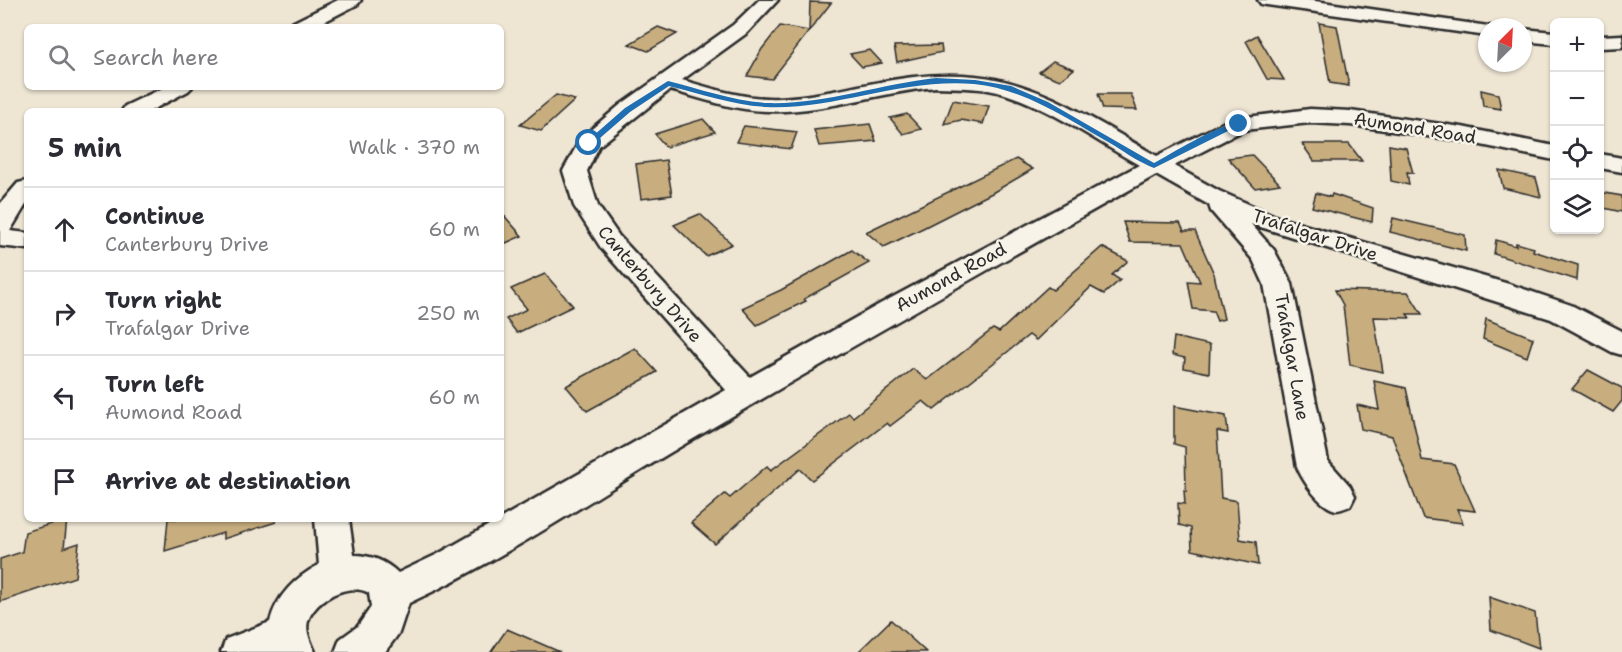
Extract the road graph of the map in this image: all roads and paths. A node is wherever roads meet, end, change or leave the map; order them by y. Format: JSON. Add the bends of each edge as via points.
{"nodes":[{"id":1,"x":352,"y":0,"type":"edge"},
{"id":2,"x":769,"y":0,"type":"edge"},
{"id":3,"x":1267,"y":0,"type":"edge"},
{"id":4,"x":306,"y":24,"type":"edge"},
{"id":5,"x":1478,"y":29,"type":"edge"},
{"id":6,"x":1532,"y":36,"type":"edge"},
{"id":7,"x":1550,"y":38,"type":"edge"},
{"id":8,"x":1622,"y":41,"type":"edge"},
{"id":9,"x":1604,"y":42,"type":"edge"},
{"id":10,"x":668,"y":83,"type":"junction"},
{"id":11,"x":175,"y":90,"type":"edge"},
{"id":12,"x":138,"y":108,"type":"edge"},
{"id":13,"x":1550,"y":152,"type":"edge"},
{"id":14,"x":1604,"y":162,"type":"edge"},
{"id":15,"x":1622,"y":165,"type":"edge"},
{"id":16,"x":1154,"y":166,"type":"junction"},
{"id":17,"x":24,"y":191,"type":"edge"},
{"id":18,"x":1210,"y":196,"type":"junction"},
{"id":19,"x":0,"y":227,"type":"edge"},
{"id":20,"x":0,"y":238,"type":"edge"},
{"id":21,"x":24,"y":241,"type":"edge"},
{"id":22,"x":1622,"y":344,"type":"edge"},
{"id":23,"x":748,"y":394,"type":"junction"},
{"id":24,"x":1338,"y":496,"type":"dead end"},
{"id":25,"x":332,"y":522,"type":"edge"},
{"id":26,"x":338,"y":574,"type":"junction"},
{"id":27,"x":390,"y":594,"type":"junction"},
{"id":28,"x":292,"y":644,"type":"edge"},
{"id":29,"x":240,"y":652,"type":"edge"},
{"id":30,"x":354,"y":652,"type":"edge"}],
"edges":[{"from":1,"to":4,"type":"street"},
{"from":2,"to":10,"type":"street","name":"Canterbury Drive","via":[[740,29]]},
{"from":3,"to":5,"type":"street"},
{"from":6,"to":7,"type":"street"},
{"from":8,"to":9,"type":"street"},
{"from":10,"to":16,"type":"street","name":"Trafalgar Drive","via":[[768,105],[813,101],[902,84],[975,82],[1009,88],[1046,103]]},
{"from":10,"to":23,"type":"street","name":"Canterbury Drive","via":[[589,143],[574,171],[586,206],[610,242]]},
{"from":11,"to":12,"type":"street"},
{"from":13,"to":16,"type":"street","name":"Aumond Road","via":[[1462,134],[1310,116],[1239,124]]},
{"from":14,"to":15,"type":"street"},
{"from":16,"to":18,"type":"street","name":"Trafalgar Drive"},
{"from":16,"to":23,"type":"street","name":"Aumond Road"},
{"from":17,"to":19,"type":"street","via":[[10,206]]},
{"from":18,"to":22,"type":"street","name":"Trafalgar Drive","via":[[1271,224],[1561,312]]},
{"from":18,"to":24,"type":"street","name":"Trafalgar Lane","via":[[1264,256],[1278,284],[1312,467]]},
{"from":20,"to":21,"type":"street"},
{"from":23,"to":27,"type":"street","name":"Aumond Road","via":[[451,566]]},
{"from":25,"to":26,"type":"street"},
{"from":26,"to":27,"type":"street","via":[[366,572],[377,576]]},
{"from":26,"to":28,"type":"street","via":[[315,586],[296,605],[289,620]]},
{"from":27,"to":30,"type":"street","via":[[385,622],[375,636]]},
{"from":28,"to":29,"type":"street"}]}
